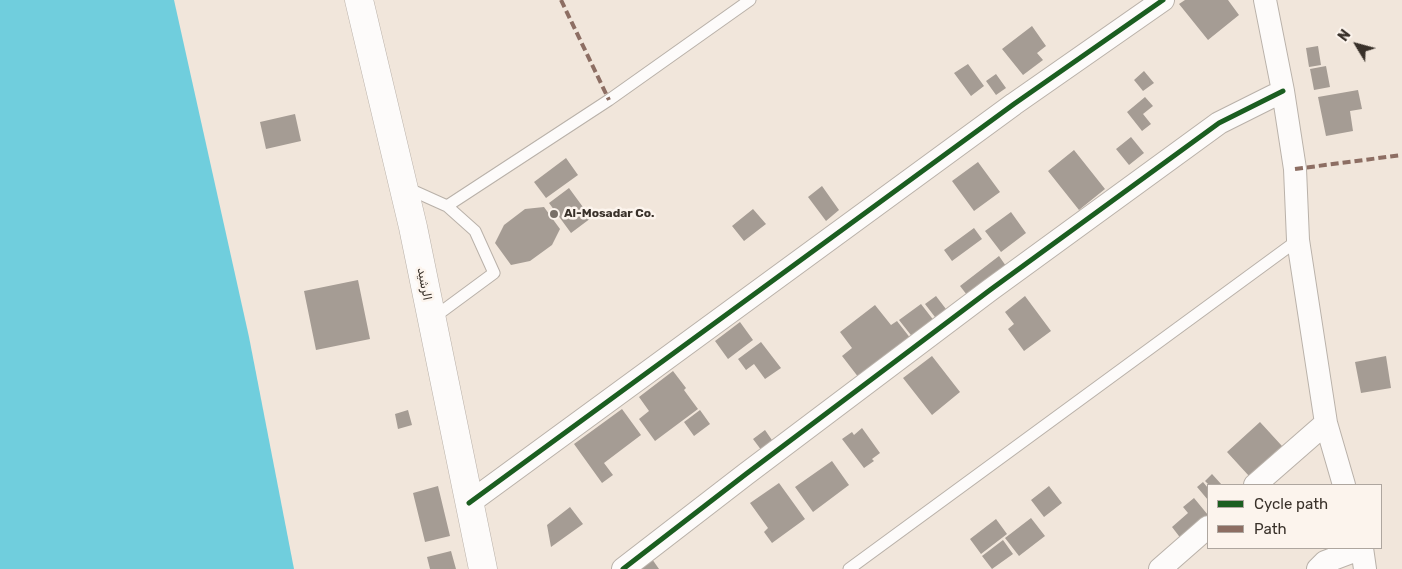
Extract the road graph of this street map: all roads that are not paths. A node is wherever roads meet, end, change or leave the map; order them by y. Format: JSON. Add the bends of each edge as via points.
{"nodes":[{"id":1,"x":359,"y":0,"type":"edge"},
{"id":2,"x":750,"y":0,"type":"edge"},
{"id":3,"x":1163,"y":0,"type":"edge"},
{"id":4,"x":1266,"y":0,"type":"edge"},
{"id":5,"x":1283,"y":91,"type":"junction"},
{"id":6,"x":403,"y":187,"type":"junction"},
{"id":7,"x":448,"y":206,"type":"junction"},
{"id":8,"x":1298,"y":240,"type":"junction"},
{"id":9,"x":431,"y":320,"type":"junction"},
{"id":10,"x":1326,"y":423,"type":"junction"},
{"id":11,"x":1256,"y":484,"type":"edge"},
{"id":12,"x":1344,"y":484,"type":"edge"},
{"id":13,"x":469,"y":503,"type":"junction"},
{"id":14,"x":1207,"y":527,"type":"edge"},
{"id":15,"x":1359,"y":549,"type":"edge"},
{"id":16,"x":1362,"y":549,"type":"edge"},
{"id":17,"x":483,"y":569,"type":"edge"},
{"id":18,"x":623,"y":569,"type":"edge"},
{"id":19,"x":849,"y":569,"type":"edge"},
{"id":20,"x":1160,"y":569,"type":"edge"},
{"id":21,"x":1318,"y":569,"type":"edge"},
{"id":22,"x":1365,"y":569,"type":"edge"}],
"edges":[{"from":1,"to":6,"type":"main road","name":"الرشيد"},
{"from":2,"to":7,"type":"lane","via":[[608,100]]},
{"from":3,"to":13,"type":"street","via":[[1014,104]]},
{"from":4,"to":5,"type":"street"},
{"from":5,"to":8,"type":"street","via":[[1295,170]]},
{"from":5,"to":18,"type":"street","via":[[1219,123],[982,296]]},
{"from":6,"to":7,"type":"lane"},
{"from":6,"to":9,"type":"main road","name":"الرشيد"},
{"from":7,"to":9,"type":"lane","via":[[475,231],[494,273]]},
{"from":8,"to":10,"type":"street"},
{"from":8,"to":19,"type":"lane"},
{"from":9,"to":13,"type":"main road","name":"الرشيد"},
{"from":10,"to":11,"type":"street"},
{"from":10,"to":12,"type":"street"},
{"from":13,"to":17,"type":"main road","name":"الرشيد"},
{"from":14,"to":20,"type":"street"},
{"from":15,"to":21,"type":"street","via":[[1325,562]]},
{"from":16,"to":22,"type":"street"}]}
